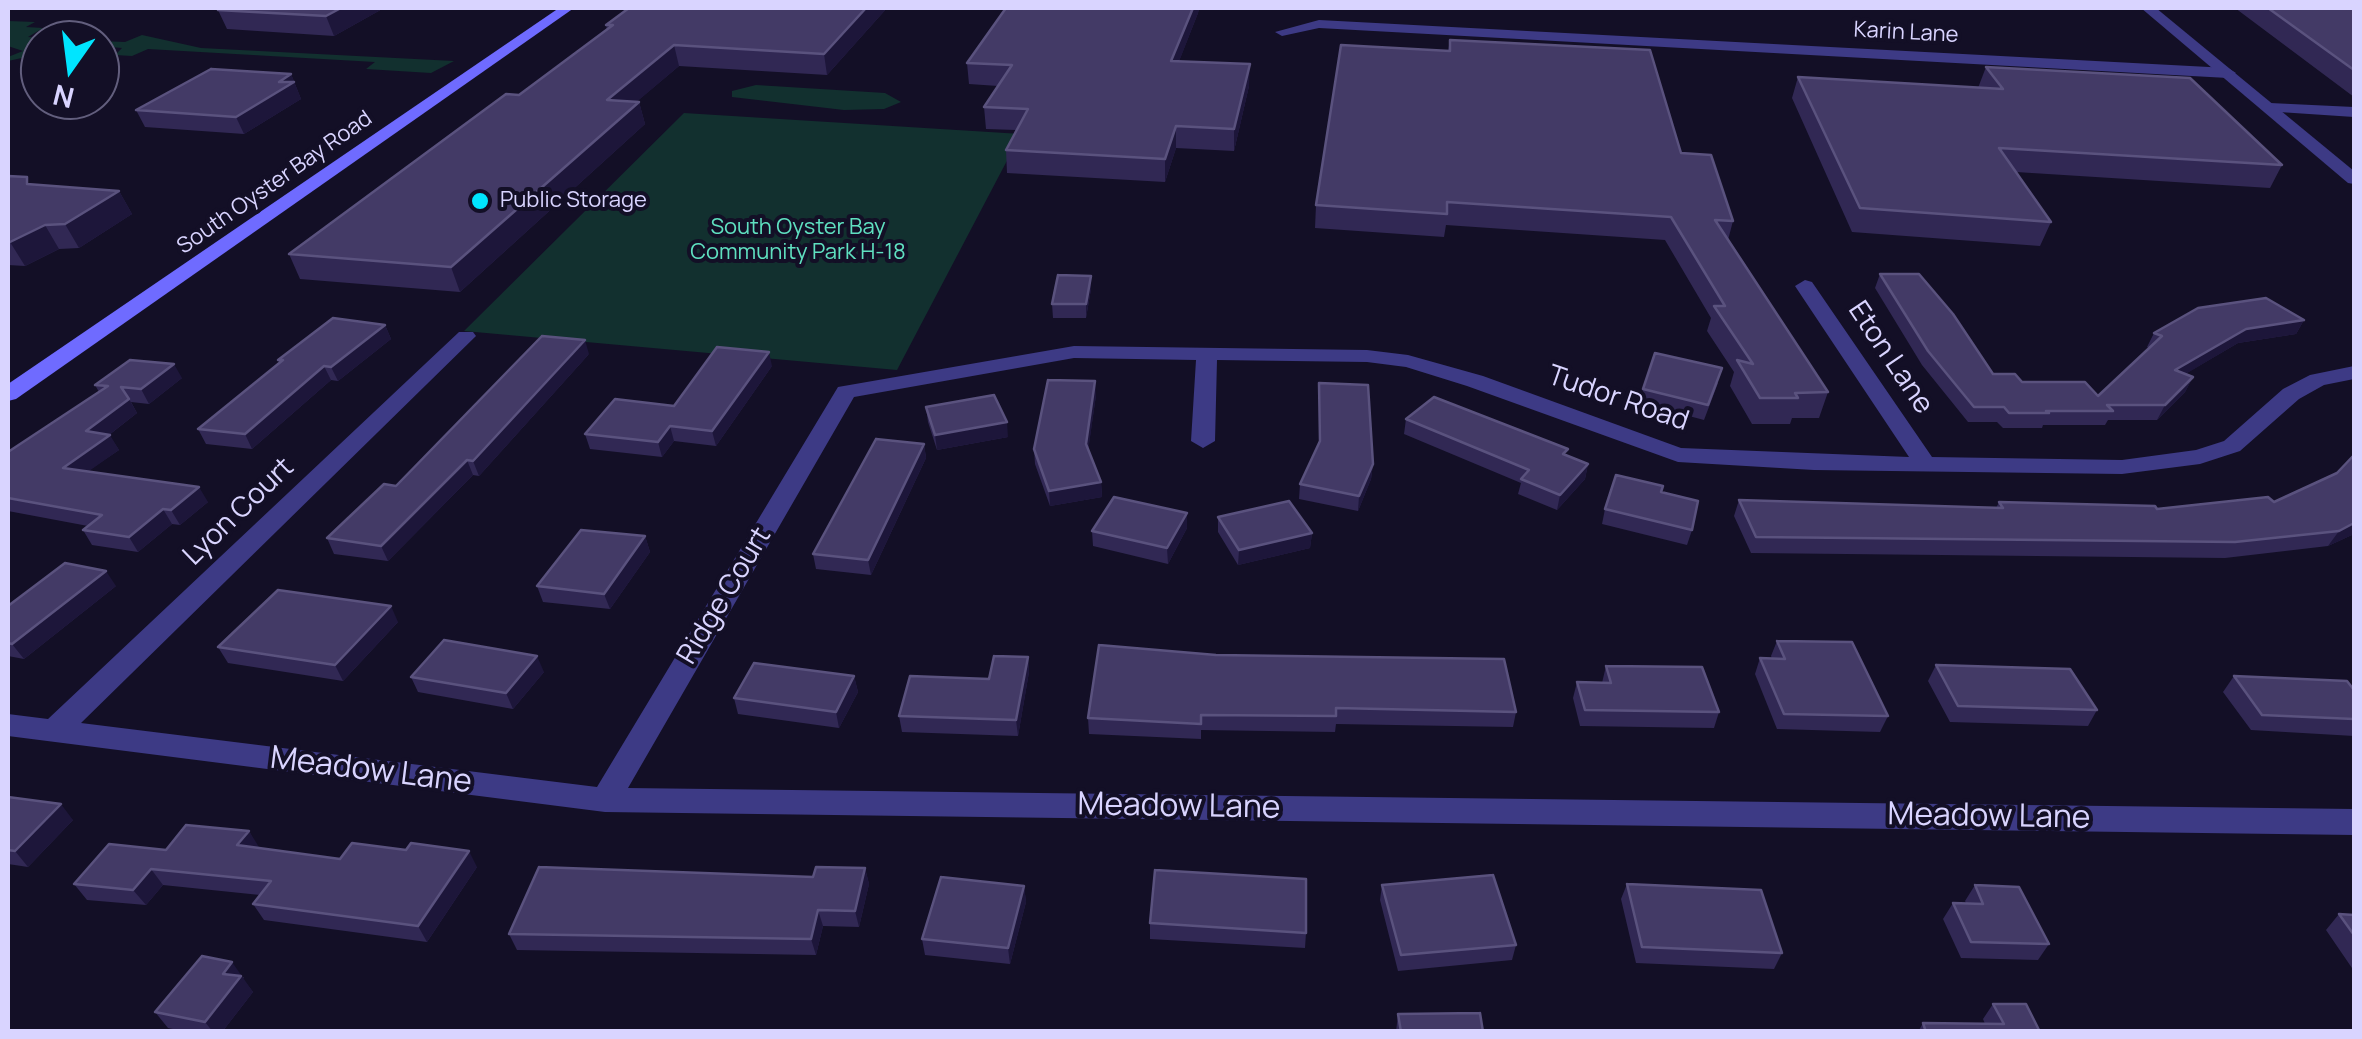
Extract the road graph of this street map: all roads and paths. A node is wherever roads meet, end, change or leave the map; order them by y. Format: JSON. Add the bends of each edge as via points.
{"nodes":[{"id":1,"x":567,"y":8,"type":"edge"},
{"id":2,"x":2148,"y":8,"type":"edge"},
{"id":3,"x":1282,"y":32,"type":"dead end"},
{"id":4,"x":2228,"y":73,"type":"junction"},
{"id":5,"x":2270,"y":108,"type":"junction"},
{"id":6,"x":2354,"y":112,"type":"edge"},
{"id":7,"x":2354,"y":179,"type":"edge"},
{"id":8,"x":1805,"y":286,"type":"dead end"},
{"id":9,"x":466,"y":336,"type":"dead end"},
{"id":10,"x":1206,"y":352,"type":"junction"},
{"id":11,"x":2354,"y":373,"type":"edge"},
{"id":12,"x":846,"y":392,"type":"joint"},
{"id":13,"x":8,"y":394,"type":"edge"},
{"id":14,"x":1204,"y":441,"type":"dead end"},
{"id":15,"x":1925,"y":464,"type":"junction"},
{"id":16,"x":8,"y":726,"type":"edge"},
{"id":17,"x":54,"y":731,"type":"junction"},
{"id":18,"x":605,"y":800,"type":"junction"},
{"id":19,"x":2354,"y":822,"type":"edge"}],
"edges":[{"from":1,"to":13,"type":"main road","name":"South Oyster Bay Road"},
{"from":2,"to":4,"type":"street"},
{"from":3,"to":4,"type":"street","name":"Karin Lane","via":[[1319,24]]},
{"from":4,"to":5,"type":"street"},
{"from":5,"to":6,"type":"street"},
{"from":5,"to":7,"type":"street"},
{"from":8,"to":15,"type":"street","name":"Eton Lane"},
{"from":9,"to":17,"type":"street","name":"Lyon Court"},
{"from":10,"to":12,"type":"street","name":"Tudor Road","via":[[1074,352]]},
{"from":10,"to":14,"type":"street"},
{"from":10,"to":15,"type":"street","name":"Tudor Road","via":[[1408,361],[1678,455]]},
{"from":11,"to":15,"type":"street","name":"Tudor Road","via":[[2291,394],[2232,446],[2200,457],[2122,466]]},
{"from":12,"to":18,"type":"street","name":"Ridge Court"},
{"from":16,"to":17,"type":"street","name":"Meadow Lane"},
{"from":17,"to":18,"type":"street","name":"Meadow Lane"},
{"from":18,"to":19,"type":"street","name":"Meadow Lane"}]}
